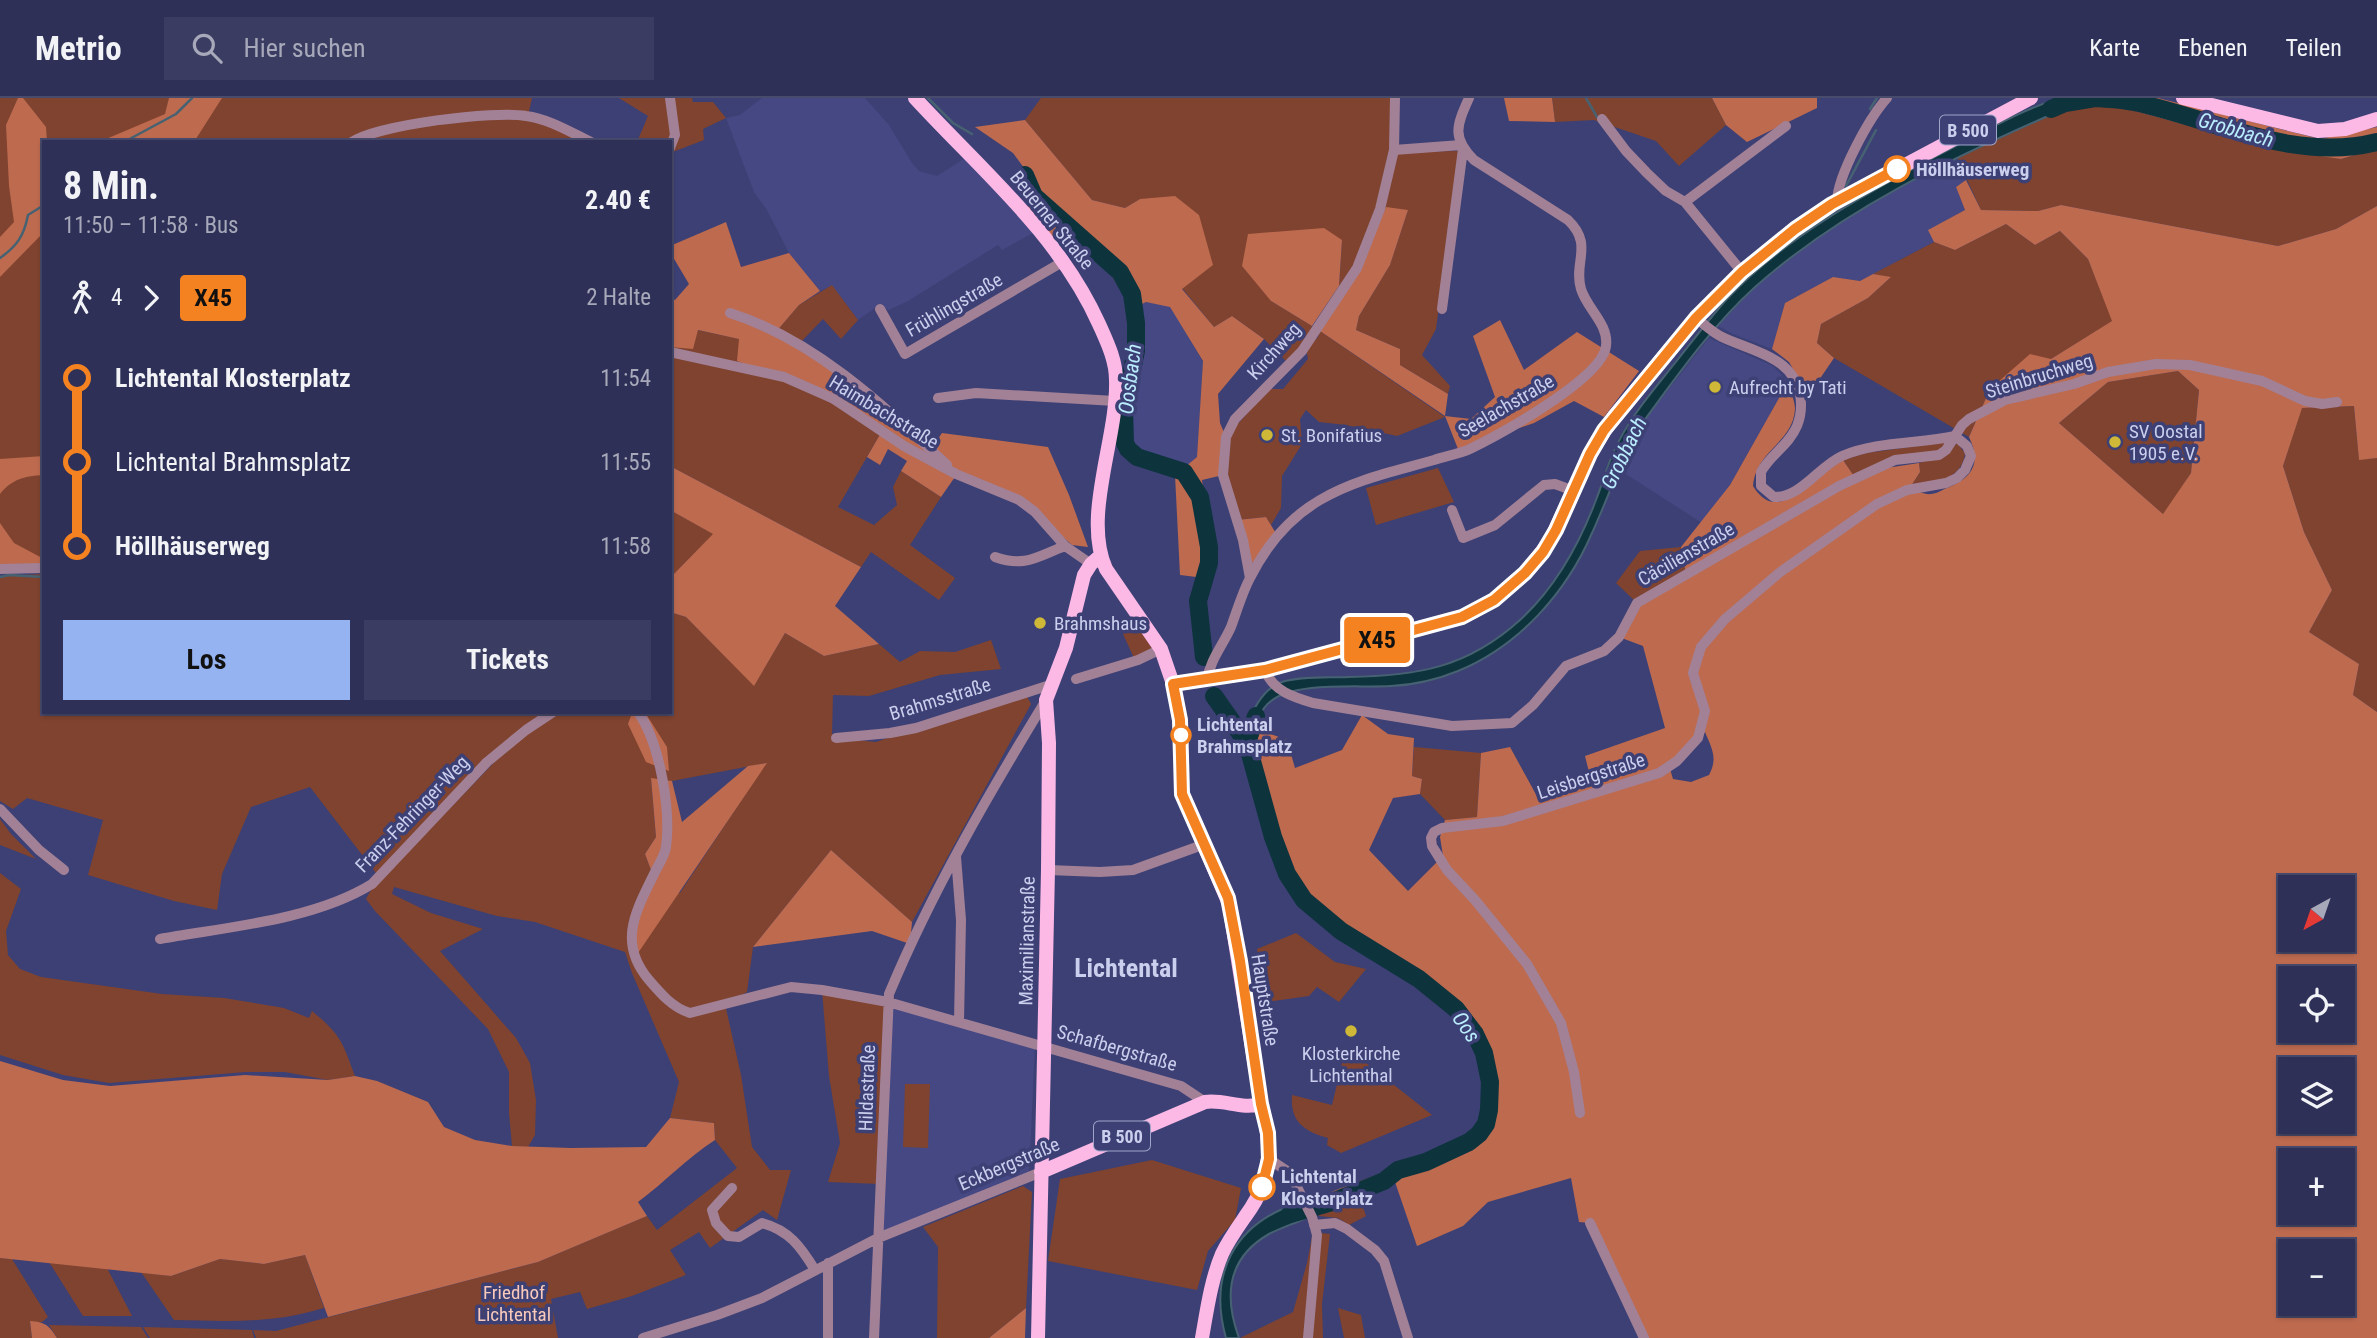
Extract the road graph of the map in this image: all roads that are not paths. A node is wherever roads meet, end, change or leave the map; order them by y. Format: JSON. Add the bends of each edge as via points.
{"nodes":[{"id":1,"x":670,"y":98,"type":"edge"},
{"id":2,"x":915,"y":98,"type":"edge"},
{"id":3,"x":1395,"y":98,"type":"edge"},
{"id":4,"x":1469,"y":98,"type":"edge"},
{"id":5,"x":1887,"y":98,"type":"edge"},
{"id":6,"x":2031,"y":98,"type":"edge"},
{"id":7,"x":2183,"y":98,"type":"edge"},
{"id":8,"x":1602,"y":119,"type":"dead end"},
{"id":9,"x":2377,"y":119,"type":"edge"},
{"id":10,"x":1786,"y":126,"type":"dead end"},
{"id":11,"x":355,"y":140,"type":"edge"},
{"id":12,"x":587,"y":140,"type":"edge"},
{"id":13,"x":672,"y":143,"type":"edge"},
{"id":14,"x":1462,"y":147,"type":"junction"},
{"id":15,"x":1394,"y":150,"type":"junction"},
{"id":16,"x":1837,"y":201,"type":"junction"},
{"id":17,"x":1685,"y":202,"type":"junction"},
{"id":18,"x":1065,"y":261,"type":"junction"},
{"id":19,"x":1742,"y":272,"type":"junction"},
{"id":20,"x":880,"y":309,"type":"dead end"},
{"id":21,"x":1442,"y":309,"type":"dead end"},
{"id":22,"x":730,"y":313,"type":"dead end"},
{"id":23,"x":1700,"y":321,"type":"junction"},
{"id":24,"x":672,"y":352,"type":"edge"},
{"id":25,"x":938,"y":398,"type":"dead end"},
{"id":26,"x":1115,"y":401,"type":"junction"},
{"id":27,"x":2337,"y":402,"type":"dead end"},
{"id":28,"x":1955,"y":436,"type":"junction"},
{"id":29,"x":956,"y":474,"type":"junction"},
{"id":30,"x":1574,"y":491,"type":"junction"},
{"id":31,"x":1452,"y":510,"type":"dead end"},
{"id":32,"x":1065,"y":545,"type":"junction"},
{"id":33,"x":995,"y":557,"type":"dead end"},
{"id":34,"x":1096,"y":560,"type":"junction"},
{"id":35,"x":42,"y":568,"type":"edge"},
{"id":36,"x":0,"y":569,"type":"edge"},
{"id":37,"x":1250,"y":578,"type":"junction"},
{"id":38,"x":1161,"y":649,"type":"junction"},
{"id":39,"x":1265,"y":670,"type":"junction"},
{"id":40,"x":1076,"y":679,"type":"dead end"},
{"id":41,"x":1207,"y":680,"type":"junction"},
{"id":42,"x":1052,"y":684,"type":"junction"},
{"id":43,"x":1173,"y":684,"type":"junction"},
{"id":44,"x":1046,"y":700,"type":"junction"},
{"id":45,"x":550,"y":714,"type":"edge"},
{"id":46,"x":639,"y":714,"type":"edge"},
{"id":47,"x":836,"y":738,"type":"dead end"},
{"id":48,"x":3,"y":812,"type":"edge"},
{"id":49,"x":1205,"y":844,"type":"junction"},
{"id":50,"x":956,"y":855,"type":"junction"},
{"id":51,"x":64,"y":870,"type":"dead end"},
{"id":52,"x":1048,"y":870,"type":"junction"},
{"id":53,"x":160,"y":939,"type":"dead end"},
{"id":54,"x":888,"y":1002,"type":"junction"},
{"id":55,"x":960,"y":1022,"type":"junction"},
{"id":56,"x":1043,"y":1047,"type":"junction"},
{"id":57,"x":1205,"y":1102,"type":"junction"},
{"id":58,"x":1261,"y":1104,"type":"junction"},
{"id":59,"x":1580,"y":1113,"type":"dead end"},
{"id":60,"x":1269,"y":1159,"type":"junction"},
{"id":61,"x":1041,"y":1172,"type":"junction"},
{"id":62,"x":732,"y":1188,"type":"dead end"},
{"id":63,"x":1313,"y":1221,"type":"junction"},
{"id":64,"x":1590,"y":1223,"type":"dead end"},
{"id":65,"x":878,"y":1238,"type":"junction"},
{"id":66,"x":828,"y":1263,"type":"junction"},
{"id":67,"x":815,"y":1270,"type":"junction"},
{"id":68,"x":643,"y":1338,"type":"edge"},
{"id":69,"x":828,"y":1338,"type":"edge"},
{"id":70,"x":874,"y":1338,"type":"edge"},
{"id":71,"x":1038,"y":1338,"type":"edge"},
{"id":72,"x":1202,"y":1338,"type":"edge"},
{"id":73,"x":1308,"y":1338,"type":"edge"},
{"id":74,"x":1408,"y":1338,"type":"edge"},
{"id":75,"x":1644,"y":1338,"type":"edge"}],
"edges":[{"from":1,"to":13,"type":"street"},
{"from":2,"to":18,"type":"main road","name":"Beuerner Straße","via":[[1038,226]]},
{"from":3,"to":15,"type":"street","name":"Kirchweg"},
{"from":4,"to":14,"type":"street","via":[[1458,124]]},
{"from":5,"to":16,"type":"street","via":[[1857,147]]},
{"from":6,"to":16,"type":"main road","number":"B 500"},
{"from":7,"to":9,"type":"main road","via":[[2318,131]]},
{"from":8,"to":17,"type":"street","via":[[1665,191]]},
{"from":10,"to":17,"type":"street"},
{"from":11,"to":12,"type":"street","via":[[411,125],[506,113],[549,122]]},
{"from":14,"to":15,"type":"street"},
{"from":14,"to":21,"type":"street"},
{"from":14,"to":37,"type":"street","name":"Seelachstraße","via":[[1577,231],[1583,250],[1580,287],[1604,331],[1604,356],[1578,383],[1468,450],[1356,483],[1318,501],[1281,530]]},
{"from":15,"to":37,"type":"street","name":"Kirchweg","via":[[1380,209],[1357,268],[1303,351],[1235,419],[1226,438],[1223,475]]},
{"from":16,"to":19,"type":"main road","number":"B 500"},
{"from":17,"to":19,"type":"street"},
{"from":18,"to":20,"type":"street","name":"Frühlingstraße","via":[[905,354]]},
{"from":18,"to":26,"type":"main road","name":"Beuerner Straße","via":[[1108,344],[1116,379]]},
{"from":19,"to":23,"type":"main road","number":"B 500"},
{"from":22,"to":29,"type":"street","name":"Haimbachstraße","via":[[799,344],[851,380]]},
{"from":23,"to":28,"type":"street","via":[[1714,333],[1777,361],[1797,384],[1801,406],[1796,429],[1761,472],[1761,486],[1774,497],[1791,493],[1845,454]]},
{"from":23,"to":30,"type":"main road","number":"B 500","via":[[1614,416]]},
{"from":24,"to":29,"type":"street","name":"Haimbachstraße","via":[[784,377],[834,399]]},
{"from":25,"to":26,"type":"street","via":[[976,393]]},
{"from":26,"to":34,"type":"main road","name":"Beuerner Straße","via":[[1097,517]]},
{"from":27,"to":28,"type":"street","name":"Steinbruchweg","via":[[2305,401],[2262,382],[2190,365],[2156,364],[2005,400],[1969,419]]},
{"from":28,"to":39,"type":"street","name":"Cäcilienstraße","via":[[1939,455],[1895,460],[1839,486],[1637,603],[1619,637],[1604,652],[1566,666],[1512,723],[1452,726],[1313,703],[1274,685]]},
{"from":28,"to":59,"type":"street","name":"Leisbergstraße","via":[[1971,456],[1957,478],[1907,490],[1877,504],[1779,573],[1725,619],[1701,647],[1693,673],[1706,710],[1698,738],[1677,761],[1659,773],[1503,821],[1434,832],[1432,846],[1447,870],[1521,956],[1561,1023]]},
{"from":29,"to":32,"type":"street","name":"Haimbachstraße","via":[[1019,500]]},
{"from":30,"to":31,"type":"street","via":[[1544,485],[1495,525],[1463,538]]},
{"from":30,"to":39,"type":"main road","number":"B 500","via":[[1535,563],[1484,606],[1462,617]]},
{"from":32,"to":33,"type":"street","via":[[1021,563]]},
{"from":32,"to":34,"type":"street","name":"Haimbachstraße"},
{"from":34,"to":38,"type":"main road","name":"Hauptstraße"},
{"from":34,"to":42,"type":"main road","name":"Maximilianstraße","via":[[1084,575]]},
{"from":35,"to":36,"type":"street"},
{"from":37,"to":41,"type":"street","name":"Seelachstraße"},
{"from":38,"to":40,"type":"street"},
{"from":38,"to":43,"type":"main road","name":"Hauptstraße"},
{"from":39,"to":41,"type":"main road","number":"B 500"},
{"from":41,"to":43,"type":"main road","number":"B 500"},
{"from":42,"to":44,"type":"main road","name":"Maximilianstraße"},
{"from":42,"to":47,"type":"street","name":"Brahmsstraße","via":[[916,728]]},
{"from":43,"to":49,"type":"main road","name":"Hauptstraße","via":[[1180,720],[1182,794]]},
{"from":44,"to":50,"type":"street","name":"Hildastraße"},
{"from":44,"to":52,"type":"main road","name":"Maximilianstraße"},
{"from":45,"to":53,"type":"street","name":"Franz-Fehringer-Weg","via":[[487,762],[372,884],[356,894],[290,915]]},
{"from":46,"to":54,"type":"street","via":[[653,743],[666,813],[666,849],[635,912],[632,929],[634,959],[653,985],[677,1009],[690,1013],[791,987]]},
{"from":48,"to":51,"type":"street"},
{"from":49,"to":52,"type":"street","via":[[1133,870]]},
{"from":49,"to":58,"type":"main road","name":"Hauptstraße","via":[[1228,898]]},
{"from":50,"to":54,"type":"street","name":"Hildastraße","via":[[910,944]]},
{"from":50,"to":55,"type":"street"},
{"from":52,"to":56,"type":"main road","name":"Maximilianstraße"},
{"from":54,"to":55,"type":"street","name":"Schafbergstraße"},
{"from":54,"to":65,"type":"street","name":"Hildastraße"},
{"from":55,"to":56,"type":"street","name":"Schafbergstraße"},
{"from":56,"to":57,"type":"street","name":"Schafbergstraße","via":[[1181,1086]]},
{"from":56,"to":61,"type":"main road","name":"Maximilianstraße"},
{"from":57,"to":58,"type":"main road","name":"Schafbergstraße","number":"B 500"},
{"from":57,"to":61,"type":"main road","name":"Eckbergstraße","number":"B 500"},
{"from":58,"to":60,"type":"main road","name":"Hauptstraße"},
{"from":60,"to":63,"type":"street","via":[[1290,1174]]},
{"from":60,"to":72,"type":"main road","name":"Hauptstraße","via":[[1253,1205],[1221,1258]]},
{"from":61,"to":65,"type":"street","name":"Eckbergstraße"},
{"from":61,"to":71,"type":"main road","name":"Maximilianstraße"},
{"from":62,"to":67,"type":"street","via":[[712,1210],[728,1236],[739,1237],[762,1223],[777,1227],[799,1244]]},
{"from":63,"to":73,"type":"street","via":[[1317,1244]]},
{"from":63,"to":74,"type":"street","via":[[1335,1223],[1376,1250],[1384,1261]]},
{"from":64,"to":75,"type":"street"},
{"from":65,"to":66,"type":"street","name":"Eckbergstraße"},
{"from":65,"to":70,"type":"street","name":"Hildastraße"},
{"from":66,"to":67,"type":"street","name":"Eckbergstraße"},
{"from":66,"to":69,"type":"street"},
{"from":67,"to":68,"type":"street","name":"Eckbergstraße","via":[[762,1298]]}]}
